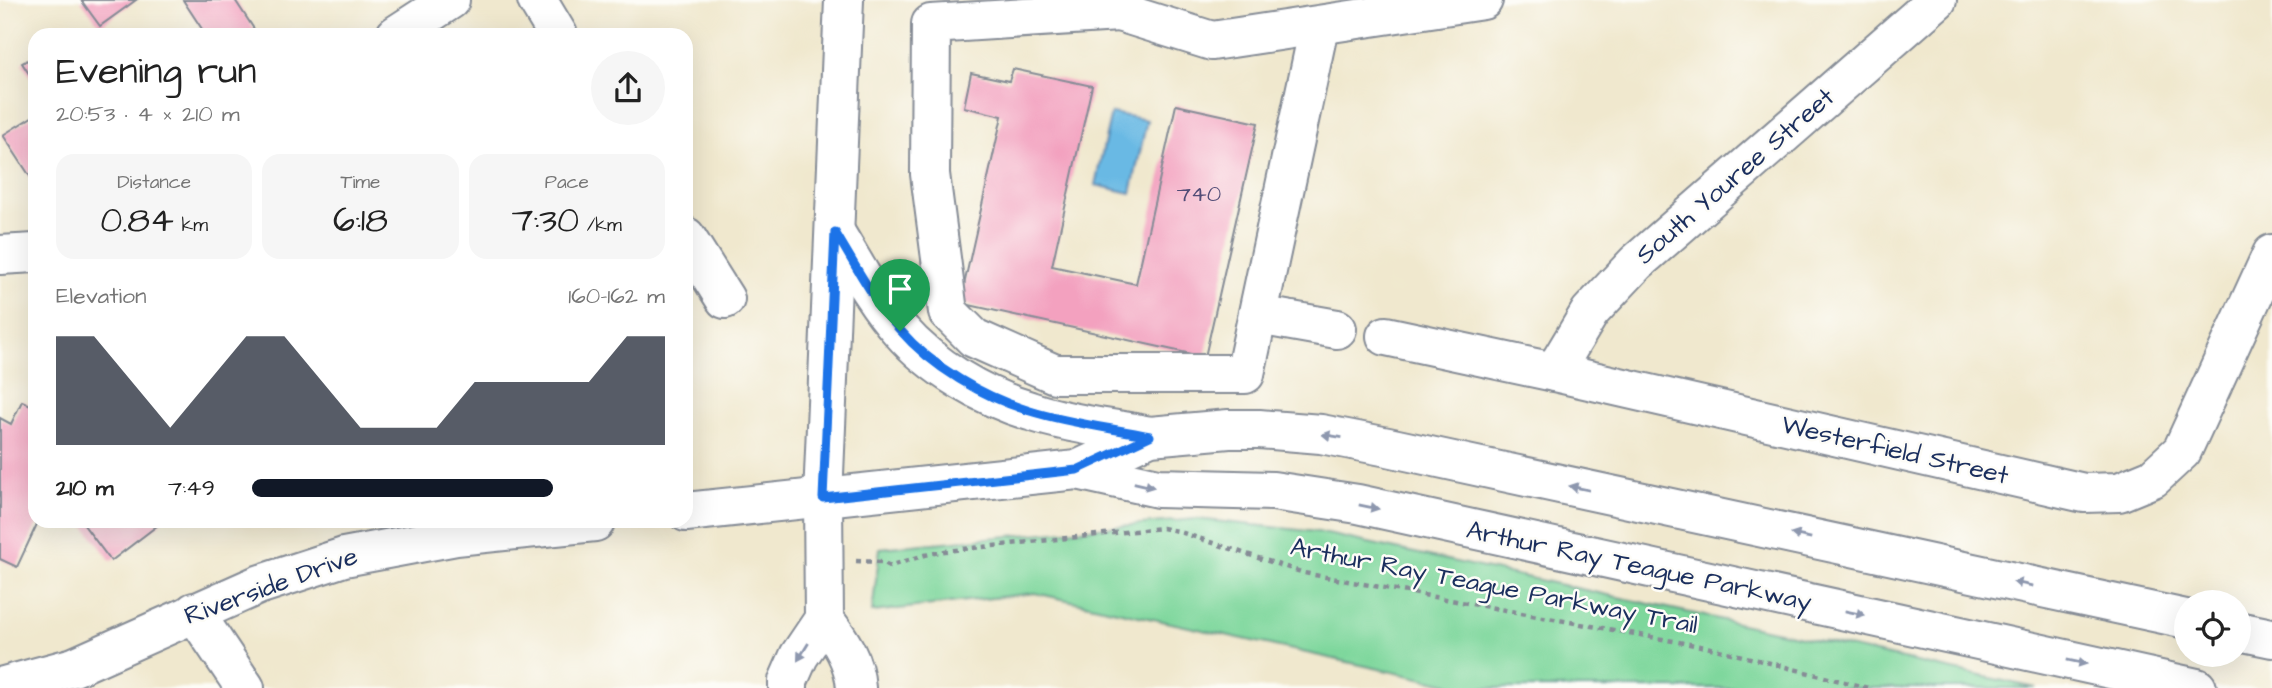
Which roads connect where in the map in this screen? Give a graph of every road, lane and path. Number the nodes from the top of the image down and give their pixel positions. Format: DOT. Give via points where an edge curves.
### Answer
graph roads {
  1 [pos="450,0"];
  2 [pos="537,0"];
  3 [pos="844,0"];
  4 [pos="1483,0"];
  5 [pos="1937,0"];
  6 [pos="1118,6"];
  7 [pos="969,10"];
  8 [pos="1319,27"];
  9 [pos="407,28"];
  10 [pos="554,28"];
  11 [pos="835,232"];
  12 [pos="693,248"];
  13 [pos="2272,254"];
  14 [pos="725,299"];
  15 [pos="1258,315"];
  16 [pos="1338,329"];
  17 [pos="1386,336"];
  18 [pos="1554,372"];
  19 [pos="1150,436"];
  20 [pos="1077,470"];
  21 [pos="823,498"];
  22 [pos="693,511"];
  23 [pos="535,528"];
  24 [pos="824,561"];
  25 [pos="194,612"];
  26 [pos="2174,616"];
  27 [pos="824,619"];
  28 [pos="2251,634"];
  29 [pos="2272,638"];
  30 [pos="0,687"];
  31 [pos="245,688"];
  32 [pos="788,688"];
  33 [pos="856,688"];
  34 [pos="1868,688"];
  35 [pos="2197,688"];
  1 -- 9 [label="street"];
  2 -- 10 [label="street"];
  3 -- 11 [label="street"];
  4 -- 8 [label="street"];
  5 -- 18 [label="street, South Youree Street" via="1636,263 1590,312"];
  6 -- 7 [label="street"];
  6 -- 8 [label="street" via="1212,41"];
  7 -- 15 [label="street" via="931,24 930,174 948,312 974,338 1055,374 1245,374"];
  8 -- 15 [label="street"];
  11 -- 19 [label="street" via="900,331 955,376 1033,412"];
  11 -- 21 [label="street"];
  12 -- 14 [label="street"];
  13 -- 18 [label="street, Westerfield Street" via="2182,450 2152,478 2119,492 2062,488"];
  15 -- 16 [label="street"];
  17 -- 18 [label="street, Westerfield Street"];
  19 -- 20 [label="street, Arthur Ray Teague Parkway"];
  26 -- 19 [label="street, Arthur Ray Teague Parkway, one-way" via="1353,439 1249,429"];
  20 -- 21 [label="street, Arthur Ray Teague Parkway"];
  20 -- 35 [label="street, Arthur Ray Teague Parkway, one-way" via="1158,488 1273,491 1358,504"];
  21 -- 22 [label="street"];
  21 -- 24 [label="street"];
  23 -- 25 [label="street, Riverside Drive" via="369,551 289,574"];
  24 -- 27 [label="street"];
  24 -- 34 [label="path, Arthur Ray Teague Parkway Trail" via="890,566 945,551 1162,528 1304,573 1711,648"];
  25 -- 30 [label="street, Riverside Drive" via="74,667"];
  25 -- 31 [label="street"];
  27 -- 32 [label="street, one-way" via="799,656"];
  27 -- 33 [label="street" via="852,661"];
  28 -- 29 [label="street"];
}
